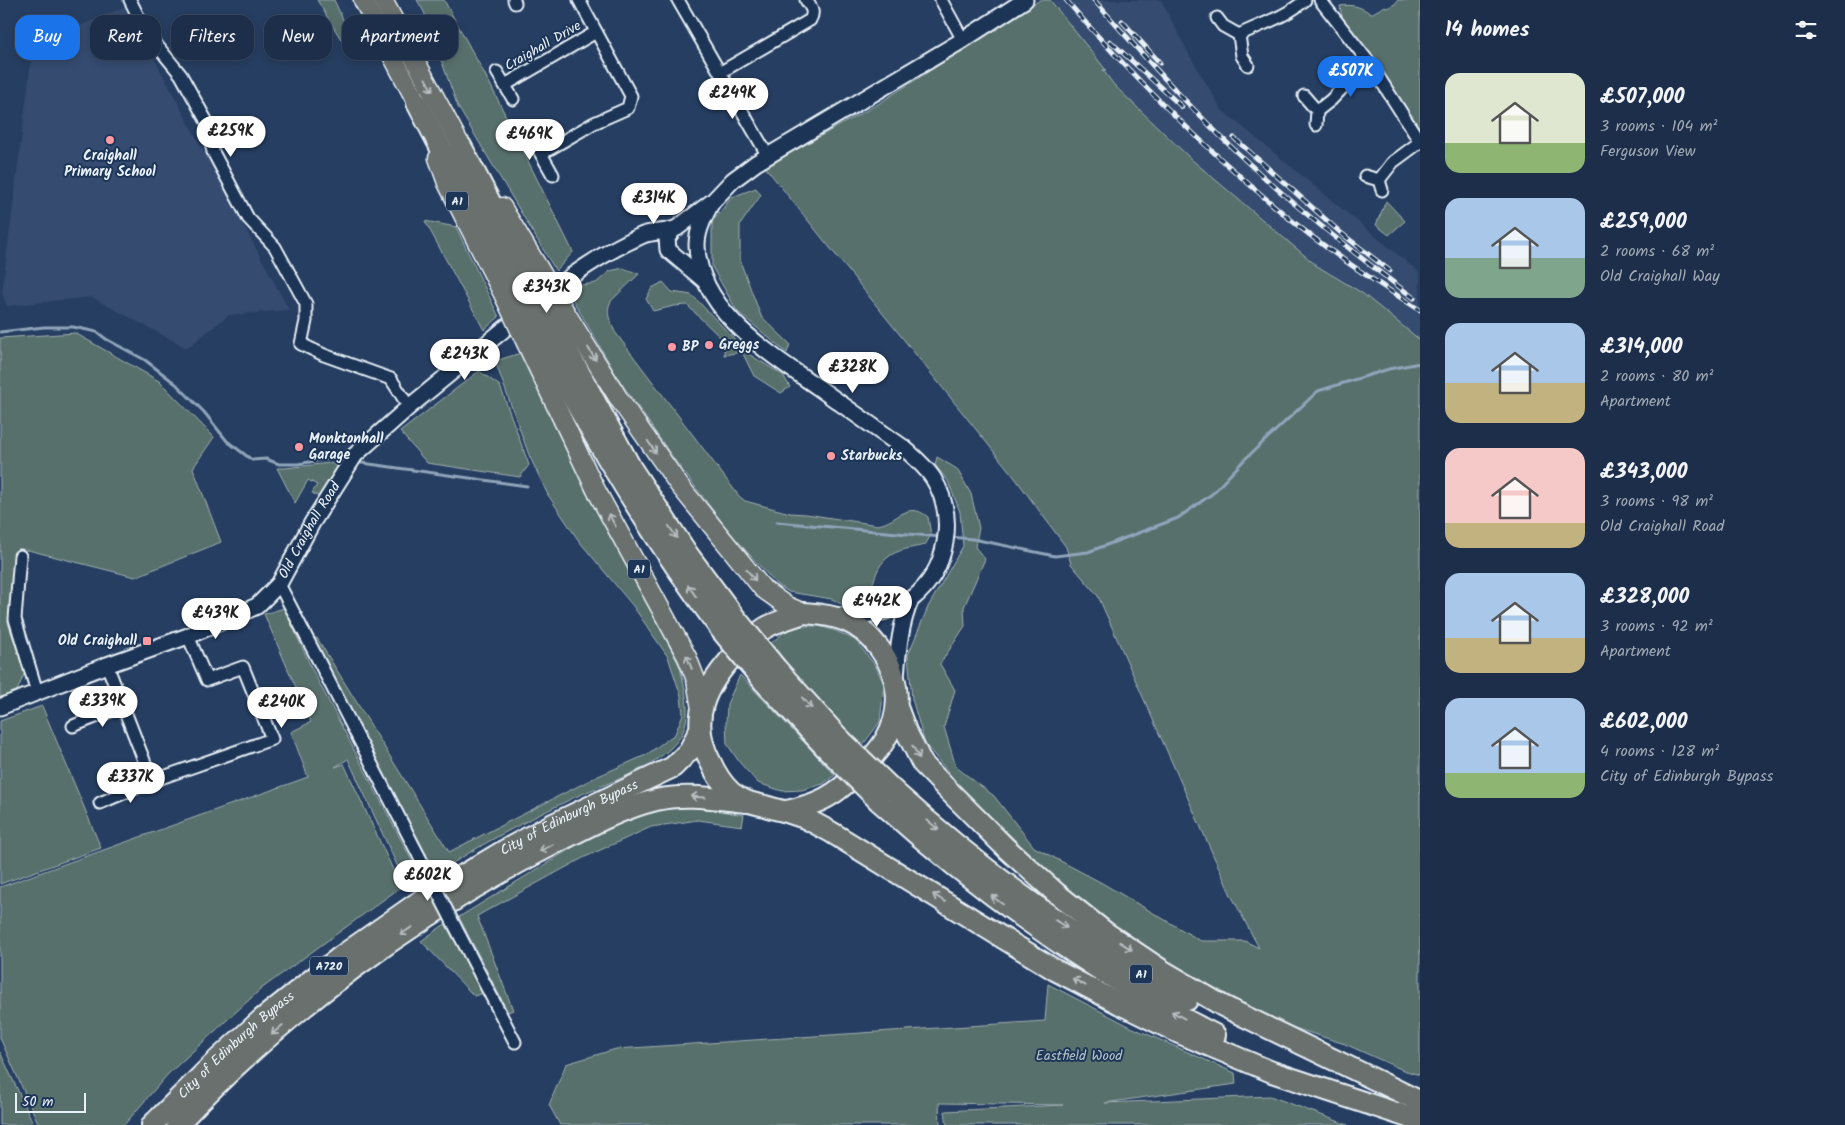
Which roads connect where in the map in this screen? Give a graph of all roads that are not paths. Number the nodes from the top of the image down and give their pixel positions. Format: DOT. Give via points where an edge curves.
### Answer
graph roads {
  1 [pos="130,0"];
  2 [pos="363,0"];
  3 [pos="383,0"];
  4 [pos="578,0"];
  5 [pos="678,0"];
  6 [pos="806,0"];
  7 [pos="940,0"];
  8 [pos="1025,0"];
  9 [pos="1305,0"];
  10 [pos="1320,0"];
  11 [pos="1217,18"];
  12 [pos="596,32"];
  13 [pos="1239,35"];
  14 [pos="963,40"];
  15 [pos="1248,65"];
  16 [pos="1370,65"];
  17 [pos="497,72"];
  18 [pos="721,72"];
  19 [pos="505,85"];
  20 [pos="1304,96"];
  21 [pos="513,99"];
  22 [pos="417,103"];
  23 [pos="1317,111"];
  24 [pos="1316,125"];
  25 [pos="530,134"];
  26 [pos="1420,142"];
  27 [pos="461,146"];
  28 [pos="541,154"];
  29 [pos="768,156"];
  30 [pos="553,175"];
  31 [pos="1365,176"];
  32 [pos="713,201"];
  33 [pos="675,229"];
  34 [pos="633,239"];
  35 [pos="697,242"];
  36 [pos="667,245"];
  37 [pos="677,257"];
  38 [pos="521,281"];
  39 [pos="705,281"];
  40 [pos="546,329"];
  41 [pos="409,407"];
  42 [pos="20,556"];
  43 [pos="279,584"];
  44 [pos="911,599"];
  45 [pos="804,614"];
  46 [pos="834,616"];
  47 [pos="188,636"];
  48 [pos="107,665"];
  49 [pos="896,680"];
  50 [pos="37,692"];
  51 [pos="123,706"];
  52 [pos="897,707"];
  53 [pos="0,708"];
  54 [pos="701,710"];
  55 [pos="73,726"];
  56 [pos="700,731"];
  57 [pos="152,781"];
  58 [pos="887,797"];
  59 [pos="100,802"];
  60 [pos="746,802"];
  61 [pos="784,810"];
  62 [pos="515,1042"];
  63 [pos="1365,1102"];
  64 [pos="1420,1108"];
  65 [pos="152,1125"];
  66 [pos="177,1125"];
  1 -- 41 [label="street" via="146,32 181,75 207,122 213,152 248,218 275,247 306,304 301,344 391,379"];
  2 -- 22 [label="main road, A1"];
  3 -- 27 [label="main road, A1, one-way"];
  4 -- 12 [label="street, Craighall Drive"];
  5 -- 18 [label="street"];
  6 -- 18 [label="street" via="812,10 810,20"];
  7 -- 14 [label="street"];
  8 -- 14 [label="main road"];
  9 -- 13 [label="street" via="1278,18"];
  10 -- 16 [label="street"];
  11 -- 13 [label="street"];
  12 -- 19 [label="street, Craighall Drive"];
  12 -- 28 [label="street, Craighall Drive" via="631,96 628,108 594,123"];
  13 -- 15 [label="street" via="1242,56"];
  14 -- 29 [label="main road"];
  16 -- 23 [label="street"];
  16 -- 26 [label="street"];
  17 -- 19 [label="street, Craighall Drive"];
  18 -- 29 [label="street"];
  19 -- 21 [label="street, Craighall Drive"];
  20 -- 23 [label="street"];
  22 -- 38 [label="highway, A1"];
  23 -- 24 [label="street"];
  25 -- 28 [label="street"];
  26 -- 31 [label="street" via="1393,162 1380,185"];
  27 -- 38 [label="highway, A1"];
  28 -- 30 [label="street"];
  29 -- 32 [label="main road" via="733,180"];
  32 -- 33 [label="main road"];
  32 -- 35 [label="main road"];
  33 -- 34 [label="main road, Old Craighall Road"];
  33 -- 35 [label="main road" via="687,228 693,232"];
  33 -- 36 [label="main road" via="667,238"];
  34 -- 36 [label="main road" via="655,240"];
  34 -- 41 [label="main road, Old Craighall Road" via="573,274"];
  35 -- 37 [label="main road" via="691,255"];
  35 -- 39 [label="main road"];
  36 -- 37 [label="main road"];
  37 -- 39 [label="main road"];
  38 -- 40 [label="highway, A1, bridge"];
  38 -- 40 [label="main road, A1, bridge"];
  39 -- 44 [label="main road" via="727,314 761,348 904,448 933,478 943,501 946,538 932,576"];
  40 -- 45 [label="main road, A1, one-way" via="619,399 679,485 763,589"];
  54 -- 40 [label="main road, A1, one-way" via="696,680 687,657 596,490"];
  40 -- 58 [label="highway, A1, bridge" via="727,622 770,675"];
  41 -- 43 [label="main road, Old Craighall Road" via="350,462"];
  42 -- 50 [label="street" via="15,619"];
  43 -- 47 [label="main road, Old Craighall Road" via="257,606"];
  43 -- 62 [label="street, bridge"];
  44 -- 46 [label="main road" via="870,615"];
  44 -- 49 [label="main road" via="903,617"];
  45 -- 46 [label="highway"];
  45 -- 54 [label="highway" via="765,628 749,640 712,682"];
  46 -- 49 [label="highway" via="860,629 874,642 885,655"];
  47 -- 48 [label="main road, Old Craighall Road"];
  47 -- 57 [label="street" via="206,680 243,667 272,739"];
  48 -- 50 [label="main road, Old Craighall Road"];
  48 -- 51 [label="street"];
  49 -- 52 [label="highway"];
  50 -- 53 [label="main road, Old Craighall Road"];
  51 -- 55 [label="street"];
  51 -- 57 [label="street"];
  52 -- 61 [label="highway" via="886,740 840,790 812,805"];
  52 -- 64 [label="highway, A1, one-way" via="922,763 946,790 1042,880 1105,932 1223,1006"];
  54 -- 56 [label="highway"];
  56 -- 60 [label="highway" via="704,750 716,773 728,789"];
  56 -- 65 [label="highway, City of Edinburgh Bypass / A720" via="689,751 673,767 504,850 428,896 340,957 262,1019"];
  57 -- 59 [label="street"];
  63 -- 58 [label="highway, A1, one-way" via="1258,1057 1141,995 1076,955 971,880"];
  58 -- 64 [label="highway, A1, one-way" via="1021,895 1161,986 1236,1026"];
  60 -- 61 [label="highway, City of Edinburgh Bypass"];
  60 -- 66 [label="highway, City of Edinburgh Bypass / A720, one-way" via="697,796 636,805 600,820 501,872 391,942 316,998 252,1052"];
  63 -- 61 [label="highway, A1, one-way" via="1272,1072 1120,1004 1056,970 831,832"];
  63 -- 64 [label="highway, A1"];
}
